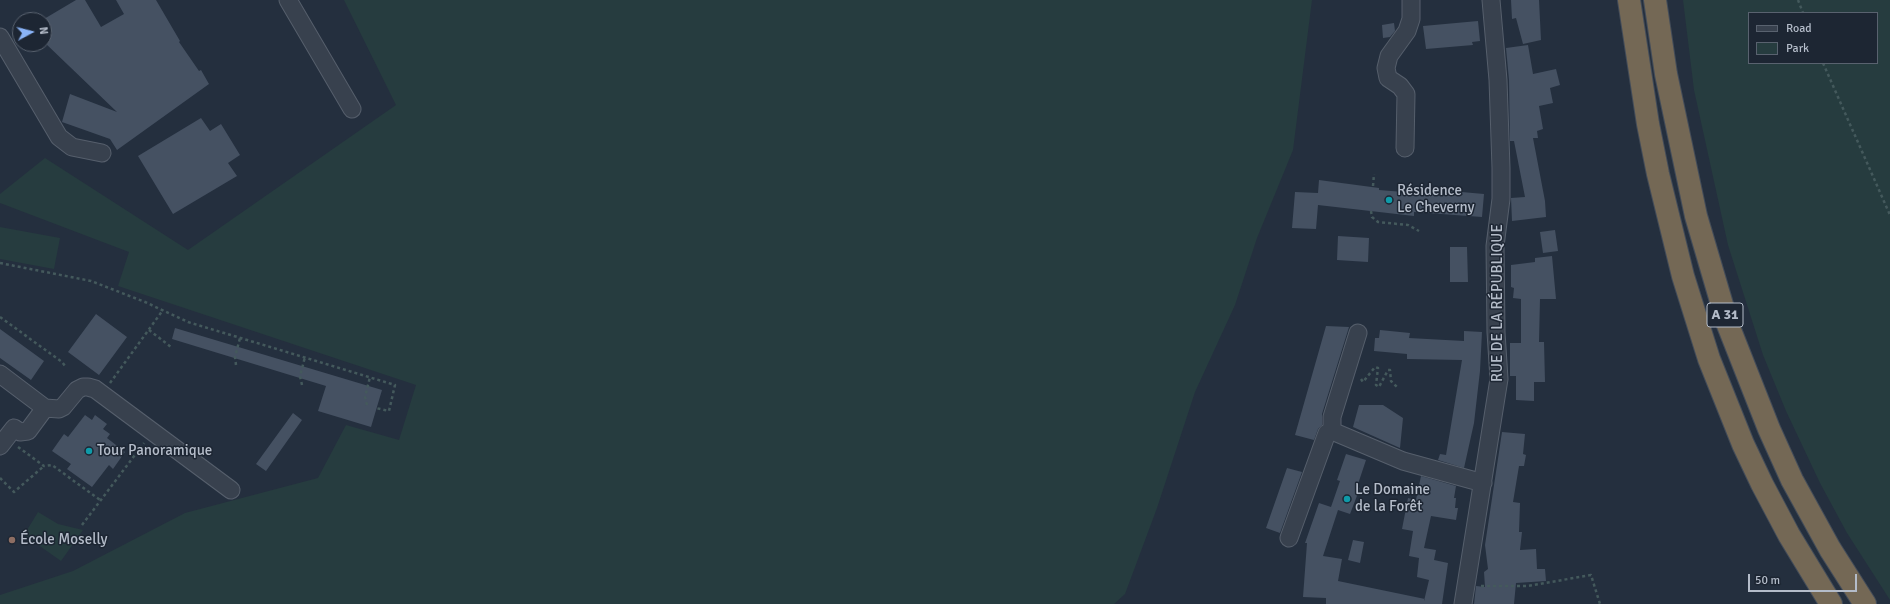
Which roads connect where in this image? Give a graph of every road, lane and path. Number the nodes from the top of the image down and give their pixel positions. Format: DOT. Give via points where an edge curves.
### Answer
graph roads {
  1 [pos="288,0"];
  2 [pos="1411,0"];
  3 [pos="1491,0"];
  4 [pos="1629,0"];
  5 [pos="1655,0"];
  6 [pos="1798,0"];
  7 [pos="1803,12"];
  8 [pos="0,37"];
  9 [pos="1823,64"];
  10 [pos="352,109"];
  11 [pos="1405,148"];
  12 [pos="102,153"];
  13 [pos="1374,174"];
  14 [pos="1373,186"];
  15 [pos="1371,211"];
  16 [pos="1890,215"];
  17 [pos="1419,231"];
  18 [pos="0,263"];
  19 [pos="163,310"];
  20 [pos="0,317"];
  21 [pos="149,330"];
  22 [pos="1358,333"];
  23 [pos="240,338"];
  24 [pos="171,347"];
  25 [pos="305,357"];
  26 [pos="236,365"];
  27 [pos="65,366"];
  28 [pos="0,374"];
  29 [pos="1361,374"];
  30 [pos="370,377"];
  31 [pos="302,385"];
  32 [pos="1397,387"];
  33 [pos="101,394"];
  34 [pos="367,405"];
  35 [pos="45,408"];
  36 [pos="376,408"];
  37 [pos="1332,431"];
  38 [pos="8,446"];
  39 [pos="139,450"];
  40 [pos="44,466"];
  41 [pos="0,478"];
  42 [pos="1483,483"];
  43 [pos="231,490"];
  44 [pos="100,500"];
  45 [pos="82,526"];
  46 [pos="1289,538"];
  47 [pos="1473,585"];
  48 [pos="1463,604"];
  49 [pos="1600,604"];
  50 [pos="1831,604"];
  51 [pos="1865,604"];
  1 -- 10 [label="street"];
  2 -- 11 [label="street" via="1411,19 1407,31 1389,56 1386,68 1388,78 1406,94"];
  3 -- 42 [label="street, RUE DE LA RÉPUBLIQUE" via="1498,80 1501,187 1495,246 1499,379"];
  4 -- 50 [label="highway, A 31" via="1658,174 1683,276 1709,359 1762,484 1789,536"];
  5 -- 51 [label="highway, A 31" via="1666,74 1696,216 1728,325 1792,480 1830,549"];
  6 -- 7 [label="path"];
  8 -- 12 [label="street" via="59,137 72,147"];
  9 -- 16 [label="path"];
  13 -- 14 [label="path"];
  15 -- 17 [label="path" via="1372,217 1378,222 1408,225"];
  18 -- 19 [label="path" via="91,281"];
  19 -- 21 [label="path"];
  19 -- 23 [label="path" via="184,320"];
  20 -- 27 [label="path"];
  21 -- 24 [label="path"];
  21 -- 33 [label="path"];
  22 -- 37 [label="street" via="1332,417"];
  23 -- 25 [label="path"];
  23 -- 26 [label="path" via="235,357"];
  25 -- 30 [label="path"];
  25 -- 31 [label="path" via="300,376"];
  28 -- 35 [label="street"];
  29 -- 32 [label="path" via="1363,382 1375,367 1378,368 1376,385 1379,386 1390,370 1391,381"];
  30 -- 34 [label="path" via="365,397"];
  30 -- 36 [label="path" via="395,385 389,411"];
  33 -- 35 [label="street" via="95,389 83,387 77,390 63,407 55,410"];
  33 -- 43 [label="street"];
  35 -- 38 [label="street" via="28,431 20,432 14,428"];
  37 -- 42 [label="street" via="1403,461"];
  37 -- 46 [label="street" via="1327,433"];
  38 -- 40 [label="path"];
  39 -- 44 [label="path"];
  40 -- 41 [label="path" via="14,492"];
  40 -- 44 [label="path" via="52,465"];
  42 -- 48 [label="street, RUE DE LA RÉPUBLIQUE"];
  44 -- 45 [label="path"];
  47 -- 49 [label="path" via="1528,586 1591,575"];
}
